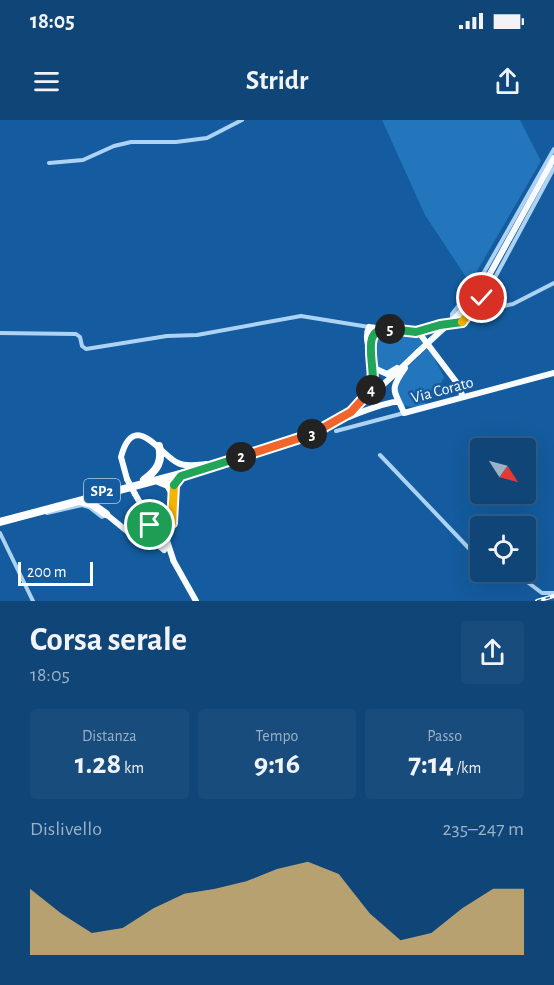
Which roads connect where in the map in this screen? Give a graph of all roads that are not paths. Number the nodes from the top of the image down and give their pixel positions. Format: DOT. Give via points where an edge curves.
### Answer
graph roads {
  1 [pos="242,120"];
  2 [pos="554,149"];
  3 [pos="554,158"];
  4 [pos="49,163"];
  5 [pos="554,168"];
  6 [pos="554,283"];
  7 [pos="471,313"];
  8 [pos="454,318"];
  9 [pos="353,325"];
  10 [pos="440,325"];
  11 [pos="369,327"];
  12 [pos="429,328"];
  13 [pos="386,329"];
  14 [pos="0,333"];
  15 [pos="418,333"];
  16 [pos="426,340"];
  17 [pos="369,341"];
  18 [pos="416,354"];
  19 [pos="408,361"];
  20 [pos="374,368"];
  21 [pos="554,373"];
  22 [pos="464,393"];
  23 [pos="397,402"];
  24 [pos="358,407"];
  25 [pos="404,413"];
  26 [pos="332,424"];
  27 [pos="336,431"];
  28 [pos="159,446"];
  29 [pos="380,455"];
  30 [pos="206,466"];
  31 [pos="144,480"];
  32 [pos="156,480"];
  33 [pos="172,492"];
  34 [pos="109,493"];
  35 [pos="78,501"];
  36 [pos="106,514"];
  37 [pos="149,518"];
  38 [pos="0,522"];
  39 [pos="172,523"];
  40 [pos="0,533"];
  41 [pos="138,537"];
  42 [pos="470,550"];
  43 [pos="174,562"];
  44 [pos="527,582"];
  45 [pos="554,593"];
  46 [pos="33,601"];
  47 [pos="196,601"];
  1 -- 4 [label="street" via="207,138 131,142 83,160"];
  2 -- 8 [label="street"];
  3 -- 8 [label="main road, SP2" via="487,279"];
  5 -- 7 [label="street" via="508,255"];
  6 -- 7 [label="street" via="513,304"];
  7 -- 8 [label="street" via="465,320"];
  8 -- 10 [label="street"];
  8 -- 10 [label="street"];
  8 -- 18 [label="main road, SP2, bridge"];
  9 -- 11 [label="street"];
  9 -- 14 [label="street" via="301,316 197,335 86,349 76,334"];
  9 -- 17 [label="street"];
  10 -- 12 [label="street"];
  11 -- 13 [label="main road"];
  11 -- 17 [label="main road"];
  12 -- 15 [label="street"];
  12 -- 16 [label="street"];
  13 -- 15 [label="main road"];
  13 -- 17 [label="main road"];
  15 -- 16 [label="main road"];
  16 -- 22 [label="main road"];
  17 -- 20 [label="main road"];
  18 -- 19 [label="main road, SP2"];
  18 -- 23 [label="main road" via="396,381"];
  19 -- 20 [label="main road" via="387,374"];
  19 -- 24 [label="main road, SP2"];
  20 -- 24 [label="main road" via="372,387"];
  21 -- 22 [label="main road, Via Corato" via="478,393"];
  22 -- 25 [label="main road, Via Corato"];
  23 -- 25 [label="main road"];
  23 -- 26 [label="main road"];
  24 -- 26 [label="main road, SP2"];
  25 -- 27 [label="street, Via Corato"];
  26 -- 30 [label="main road, SP2" via="295,441"];
  28 -- 30 [label="main road" via="178,463"];
  28 -- 31 [label="highway" via="161,462"];
  28 -- 37 [label="main road, bridge" via="141,436 128,441 121,457 127,479"];
  29 -- 42 [label="street"];
  30 -- 31 [label="highway, SP2"];
  30 -- 32 [label="highway, SP2"];
  30 -- 33 [label="main road" via="181,476"];
  31 -- 38 [label="highway, SP2"];
  32 -- 33 [label="highway" via="168,485"];
  32 -- 34 [label="highway, SP2"];
  33 -- 39 [label="main road"];
  34 -- 35 [label="highway, SP2"];
  34 -- 36 [label="highway" via="101,501"];
  35 -- 36 [label="highway" via="92,504"];
  35 -- 38 [label="highway, SP2"];
  36 -- 38 [label="street" via="102,517 82,505"];
  36 -- 41 [label="main road"];
  37 -- 39 [label="main road" via="160,528"];
  37 -- 41 [label="main road" via="149,530"];
  37 -- 43 [label="main road"];
  39 -- 43 [label="main road" via="167,541"];
  40 -- 46 [label="street"];
  41 -- 43 [label="main road" via="158,543"];
  43 -- 47 [label="main road"];
  44 -- 45 [label="street" via="545,595"];
}
